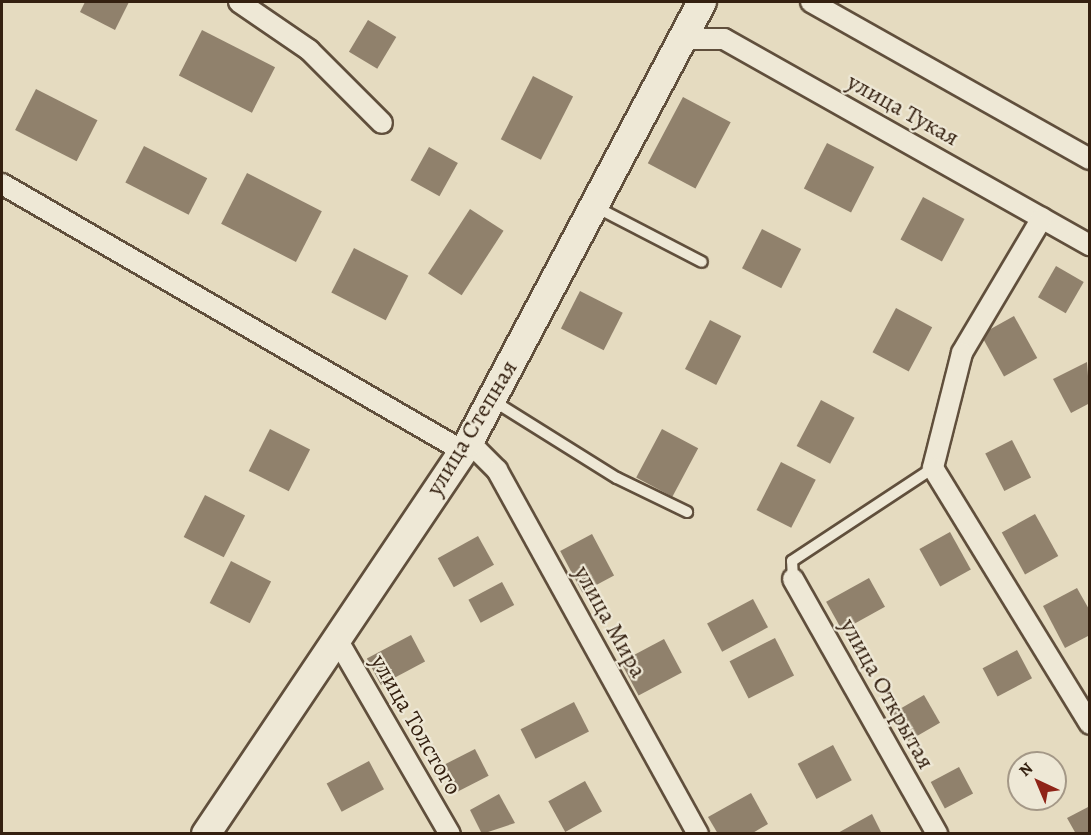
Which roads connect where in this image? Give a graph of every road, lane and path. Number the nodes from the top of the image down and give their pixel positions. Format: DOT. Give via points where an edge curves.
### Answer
graph roads {
  1 [pos="239,2"];
  2 [pos="702,2"];
  3 [pos="812,2"];
  4 [pos="686,39"];
  5 [pos="382,123"];
  6 [pos="1089,159"];
  7 [pos="2,184"];
  8 [pos="596,207"];
  9 [pos="1042,218"];
  10 [pos="1089,245"];
  11 [pos="702,262"];
  12 [pos="492,400"];
  13 [pos="465,446"];
  14 [pos="933,468"];
  15 [pos="687,512"];
  16 [pos="793,579"];
  17 [pos="338,641"];
  18 [pos="1089,724"];
  19 [pos="209,832"];
  20 [pos="450,834"];
  21 [pos="698,834"];
  22 [pos="937,834"];
  1 -- 5 [label="street" via="309,50"];
  2 -- 4 [label="street, улица Степная"];
  3 -- 6 [label="street"];
  4 -- 8 [label="street, улица Степная"];
  4 -- 9 [label="street, улица Тукая" via="723,39"];
  7 -- 13 [label="street, улица Мира"];
  8 -- 11 [label="lane"];
  8 -- 12 [label="street, улица Степная"];
  9 -- 10 [label="street, улица Тукая"];
  9 -- 14 [label="street" via="962,352"];
  12 -- 13 [label="street, улица Степная"];
  12 -- 15 [label="lane" via="617,478"];
  13 -- 17 [label="street, улица Степная"];
  13 -- 21 [label="street, улица Мира" via="497,470"];
  14 -- 16 [label="lane" via="792,561"];
  14 -- 18 [label="street"];
  16 -- 22 [label="street, улица Открытая"];
  17 -- 19 [label="street, улица Степная"];
  17 -- 20 [label="street, улица Толстого"];
}
